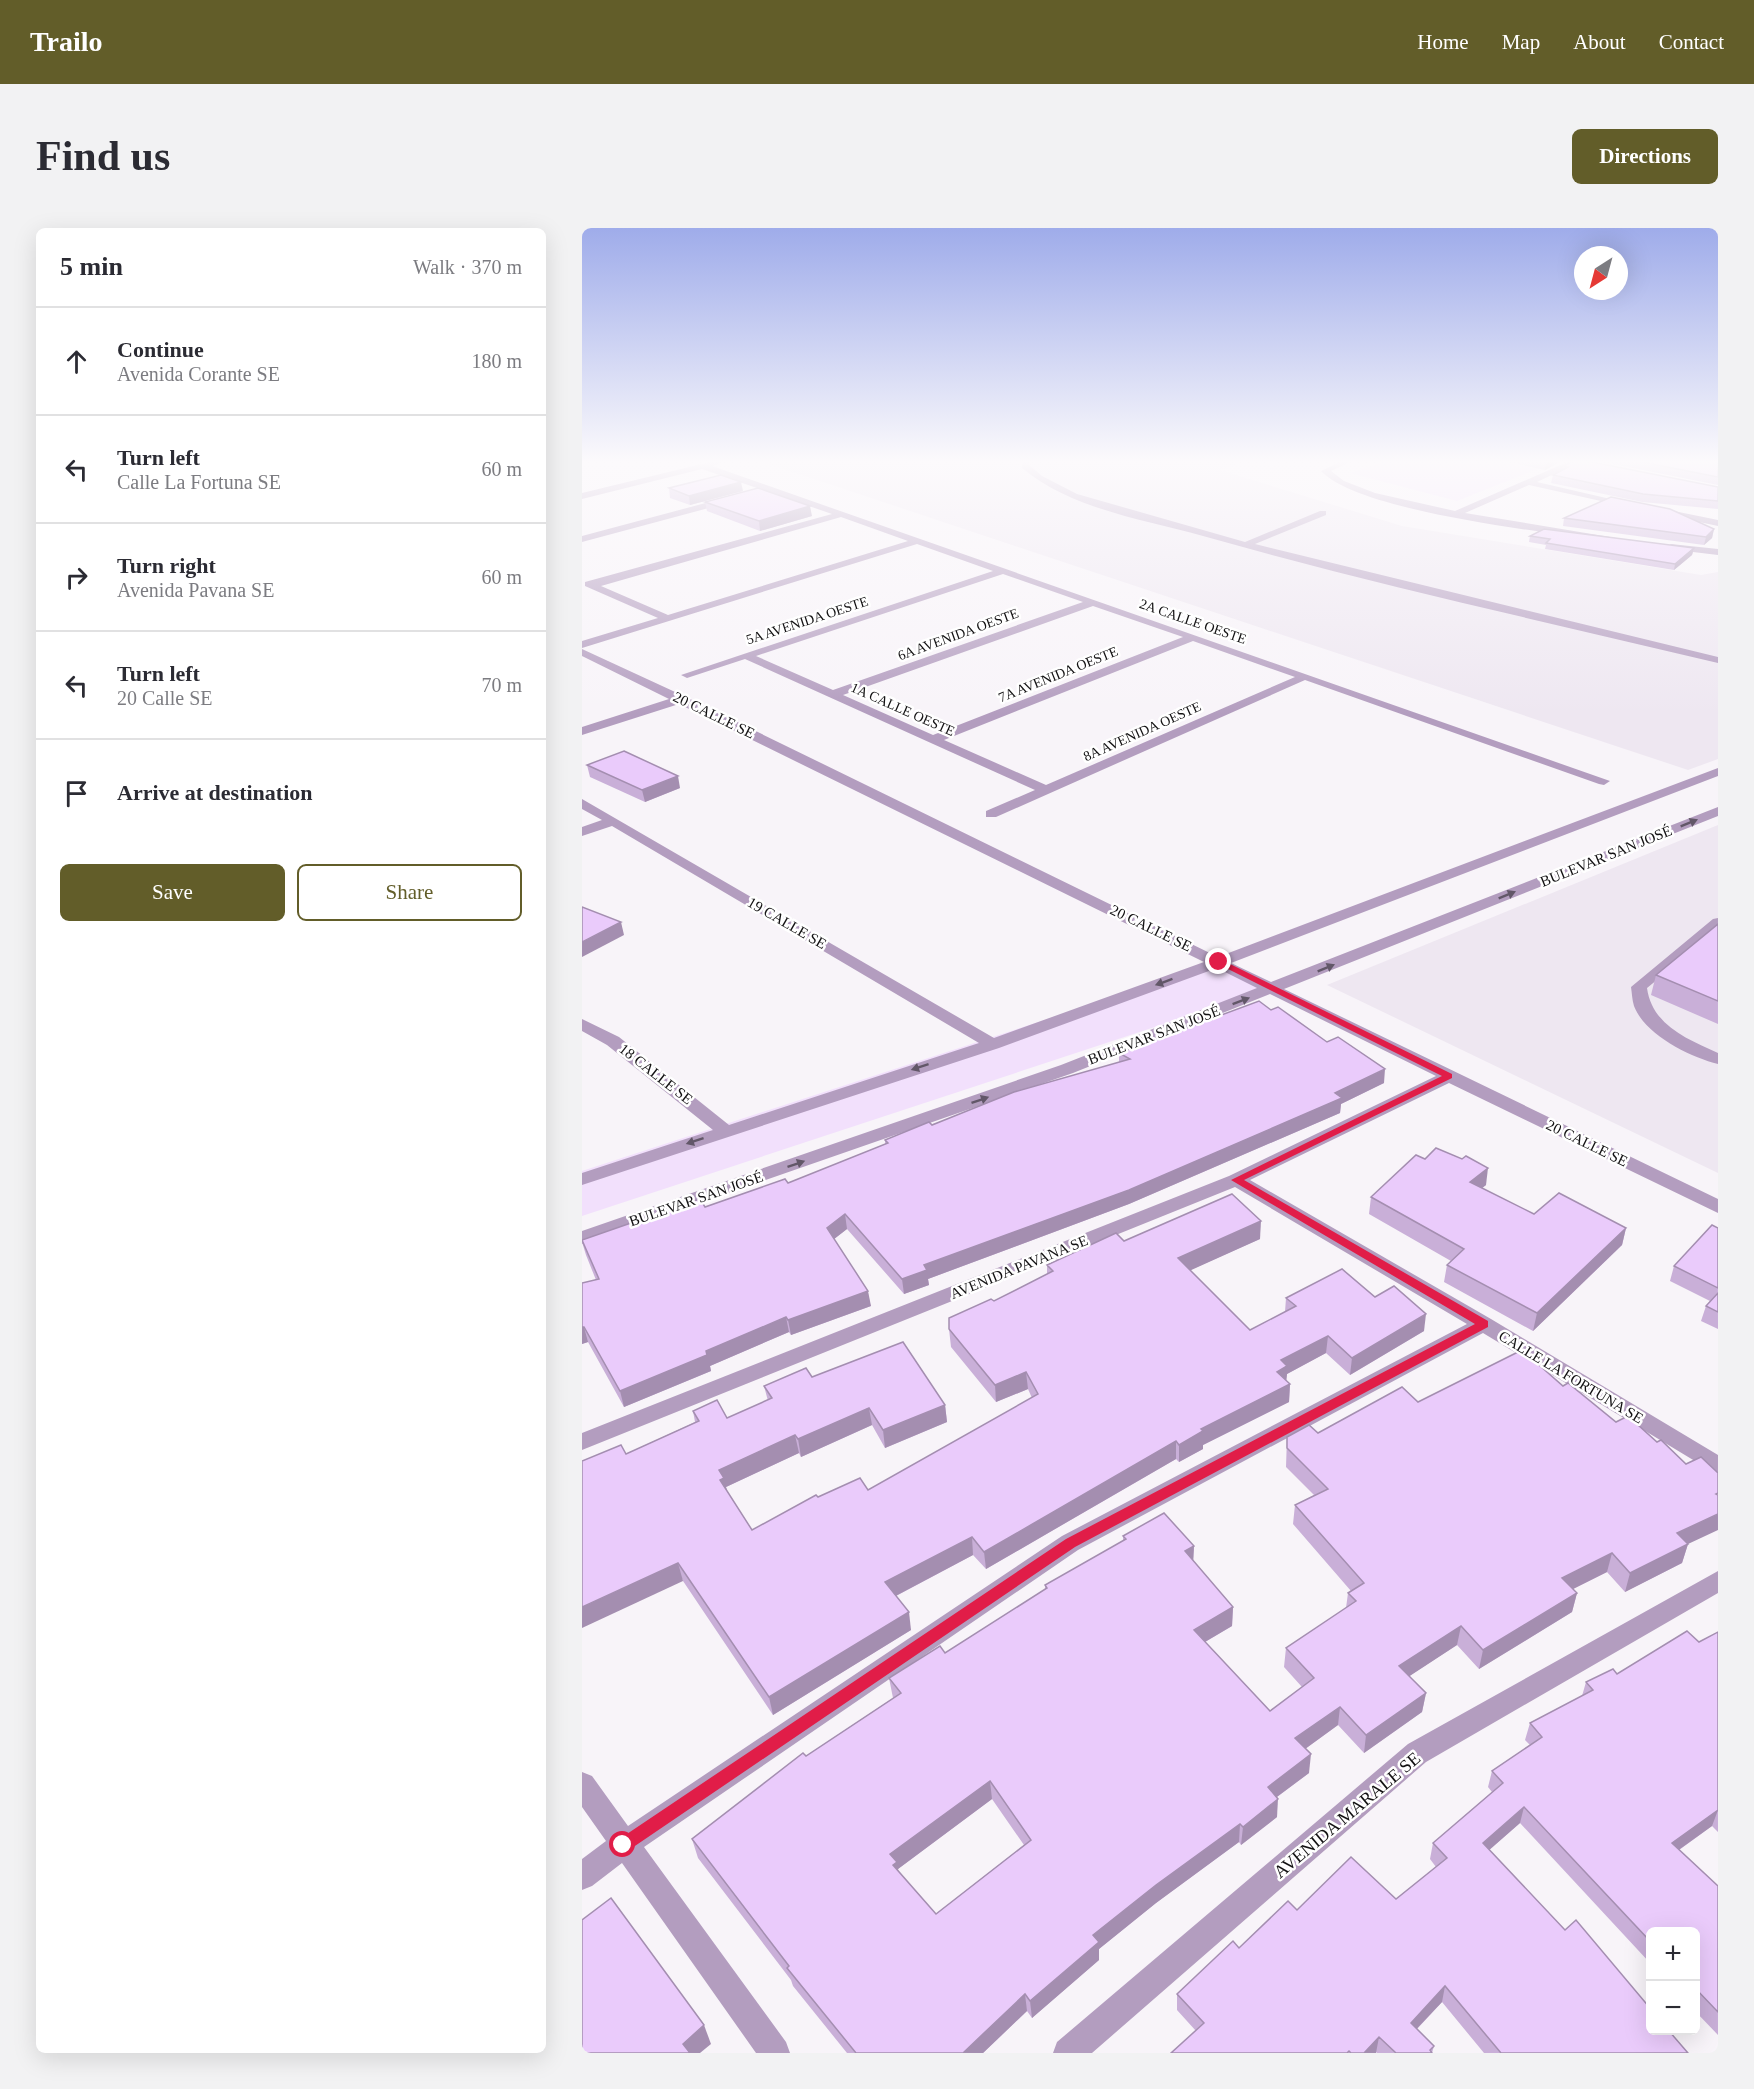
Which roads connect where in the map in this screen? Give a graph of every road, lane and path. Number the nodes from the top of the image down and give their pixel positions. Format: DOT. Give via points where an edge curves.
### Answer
graph roads {
  1 [pos="727,545"];
  2 [pos="901,545"];
  3 [pos="932,545"];
  4 [pos="1250,545"];
  5 [pos="1660,546"];
  6 [pos="1718,552"];
  7 [pos="1004,571"];
  8 [pos="587,583"];
  9 [pos="1093,602"];
  10 [pos="667,618"];
  11 [pos="1193,637"];
  12 [pos="582,645"];
  13 [pos="582,652"];
  14 [pos="747,656"];
  15 [pos="1718,660"];
  16 [pos="687,675"];
  17 [pos="1306,676"];
  18 [pos="834,694"];
  19 [pos="682,699"];
  20 [pos="582,731"];
  21 [pos="934,739"];
  22 [pos="1718,772"];
  23 [pos="1604,782"];
  24 [pos="1046,790"];
  25 [pos="582,803"];
  26 [pos="1718,811"];
  27 [pos="991,814"];
  28 [pos="613,821"];
  29 [pos="582,832"];
  30 [pos="1718,922"];
  31 [pos="1219,962"];
  32 [pos="1272,989"];
  33 [pos="582,1024"];
  34 [pos="993,1044"];
  35 [pos="1718,1059"];
  36 [pos="1449,1076"];
  37 [pos="726,1131"];
  38 [pos="582,1179"];
  39 [pos="1236,1180"];
  40 [pos="1718,1207"];
  41 [pos="582,1238"];
  42 [pos="1484,1324"];
  43 [pos="582,1442"];
  44 [pos="1718,1466"];
  45 [pos="1718,1581"];
  46 [pos="582,1785"];
  47 [pos="623,1845"];
  48 [pos="582,1876"];
  49 [pos="775,2053"];
  50 [pos="1068,2053"];
  1 -- 8 [label="street"];
  2 -- 10 [label="street"];
  3 -- 7 [label="street, 2A CALLE OESTE"];
  4 -- 15 [label="street"];
  5 -- 6 [label="street"];
  7 -- 9 [label="street, 2A CALLE OESTE"];
  7 -- 14 [label="street, 5A AVENIDA OESTE"];
  8 -- 10 [label="street"];
  9 -- 11 [label="street, 2A CALLE OESTE"];
  9 -- 18 [label="street, 6A AVENIDA OESTE"];
  10 -- 12 [label="street"];
  11 -- 17 [label="street, 2A CALLE OESTE"];
  11 -- 21 [label="street, 7A AVENIDA OESTE"];
  13 -- 19 [label="street, 20 CALLE SE"];
  14 -- 16 [label="street, 5A AVENIDA OESTE"];
  14 -- 18 [label="street, 1A CALLE OESTE"];
  17 -- 23 [label="street, 2A CALLE OESTE"];
  17 -- 24 [label="street, 8A AVENIDA OESTE"];
  18 -- 21 [label="street, 1A CALLE OESTE"];
  19 -- 20 [label="street"];
  19 -- 31 [label="street, 20 CALLE SE"];
  21 -- 24 [label="street, 1A CALLE OESTE"];
  22 -- 31 [label="street"];
  24 -- 27 [label="street, 8A AVENIDA OESTE"];
  25 -- 28 [label="street, 19 CALLE SE"];
  32 -- 26 [label="street, BULEVAR SAN JOSÉ, one-way"];
  28 -- 29 [label="street"];
  28 -- 34 [label="street, 19 CALLE SE"];
  30 -- 35 [label="street" via="1639,987 1642,1007 1666,1032"];
  31 -- 32 [label="street, 20 CALLE SE"];
  31 -- 34 [label="street, one-way"];
  32 -- 36 [label="street, 20 CALLE SE"];
  41 -- 32 [label="street, BULEVAR SAN JOSÉ, one-way" via="1068,1069"];
  33 -- 37 [label="street, 18 CALLE SE" via="613,1041"];
  34 -- 37 [label="street, one-way"];
  36 -- 39 [label="street, AVENIDA PAVANA SE"];
  36 -- 40 [label="street, 20 CALLE SE"];
  37 -- 38 [label="street, one-way"];
  39 -- 42 [label="street, CALLE LA FORTUNA SE"];
  39 -- 43 [label="street, AVENIDA PAVANA SE"];
  42 -- 44 [label="street, CALLE LA FORTUNA SE"];
  42 -- 47 [label="street" via="1070,1543"];
  45 -- 50 [label="street, AVENIDA MARALE SE" via="1417,1754"];
  46 -- 47 [label="street"];
  47 -- 48 [label="street"];
  47 -- 49 [label="street"];
}
